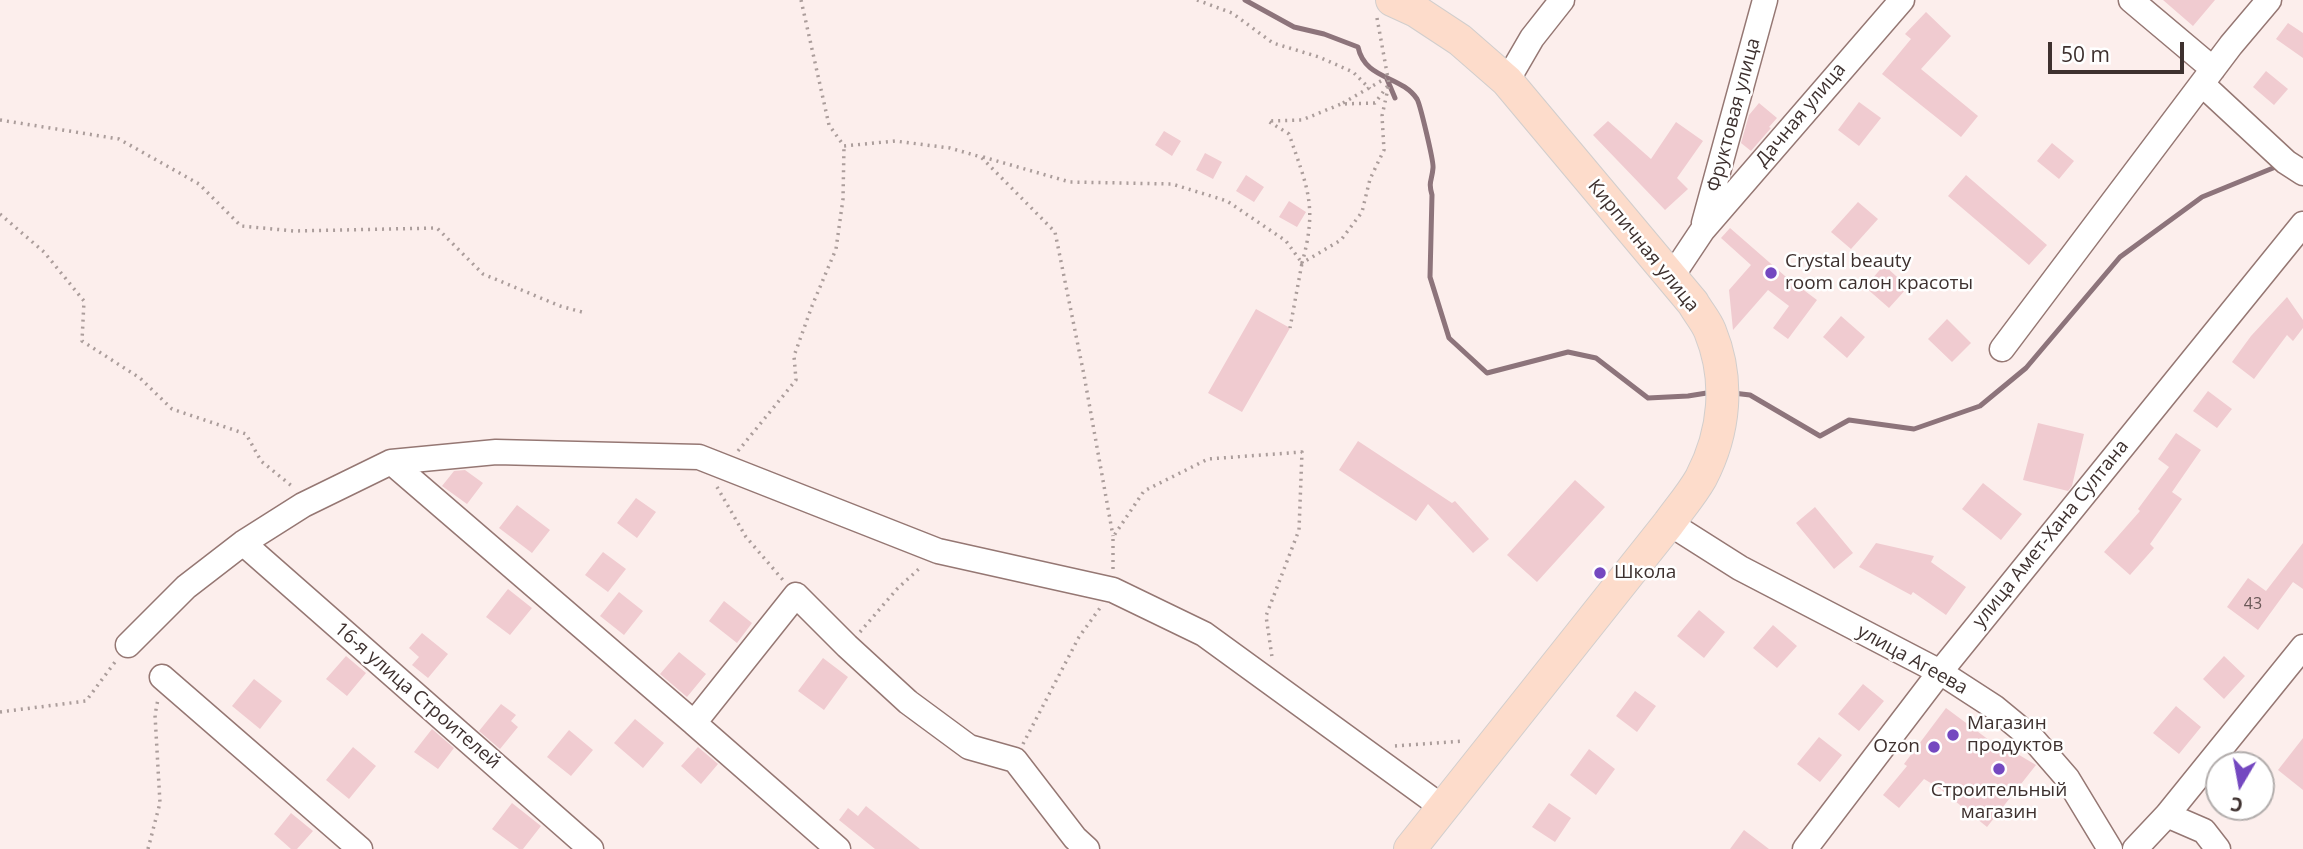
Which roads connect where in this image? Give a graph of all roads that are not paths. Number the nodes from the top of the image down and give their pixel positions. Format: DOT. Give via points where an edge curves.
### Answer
graph roads {
  1 [pos="1562,0"];
  2 [pos="1765,0"];
  3 [pos="1902,0"];
  4 [pos="2131,0"];
  5 [pos="2269,0"];
  6 [pos="1400,6"];
  7 [pos="2208,76"];
  8 [pos="1507,81"];
  9 [pos="2303,173"];
  10 [pos="2303,224"];
  11 [pos="1702,231"];
  12 [pos="1672,276"];
  13 [pos="2003,349"];
  14 [pos="391,461"];
  15 [pos="1669,523"];
  16 [pos="243,543"];
  17 [pos="128,645"];
  18 [pos="2303,647"];
  19 [pos="1940,672"];
  20 [pos="162,677"];
  21 [pos="694,723"];
  22 [pos="1442,807"];
  23 [pos="2166,816"];
  24 [pos="360,849"];
  25 [pos="592,849"];
  26 [pos="838,849"];
  27 [pos="1087,849"];
  28 [pos="1410,849"];
  29 [pos="1805,849"];
  30 [pos="2110,849"];
  31 [pos="2135,849"];
  32 [pos="2218,849"];
  1 -- 8 [label="street"];
  2 -- 11 [label="street, Фруктовая улица"];
  3 -- 11 [label="street, Дачная улица"];
  4 -- 7 [label="street"];
  5 -- 7 [label="street"];
  6 -- 8 [label="main road, Кирпичная улица" via="1460,40"];
  7 -- 9 [label="street" via="2286,162"];
  7 -- 13 [label="street"];
  8 -- 12 [label="main road, Кирпичная улица"];
  10 -- 19 [label="street, улица Амет-Хана Султана"];
  11 -- 12 [label="street"];
  12 -- 15 [label="main road, Кирпичная улица" via="1710,330 1723,392 1715,446 1700,480"];
  14 -- 16 [label="street" via="303,505"];
  14 -- 21 [label="street"];
  14 -- 22 [label="street" via="496,452 699,457 938,551 1113,590 1203,634"];
  15 -- 19 [label="street, улица Агеева" via="1740,568"];
  15 -- 22 [label="main road, Кирпичная улица"];
  16 -- 17 [label="street" via="186,587"];
  16 -- 25 [label="street, 16-я улица Строителей"];
  18 -- 23 [label="street"];
  19 -- 29 [label="street, улица Амет-Хана Султана"];
  19 -- 30 [label="street, улица Агеева" via="2034,740 2067,778"];
  20 -- 24 [label="street"];
  21 -- 26 [label="street"];
  21 -- 27 [label="street" via="796,595 908,702 969,747 1015,761"];
  22 -- 28 [label="main road, Кирпичная улица"];
  23 -- 31 [label="street"];
  23 -- 32 [label="street" via="2204,831"];
}
